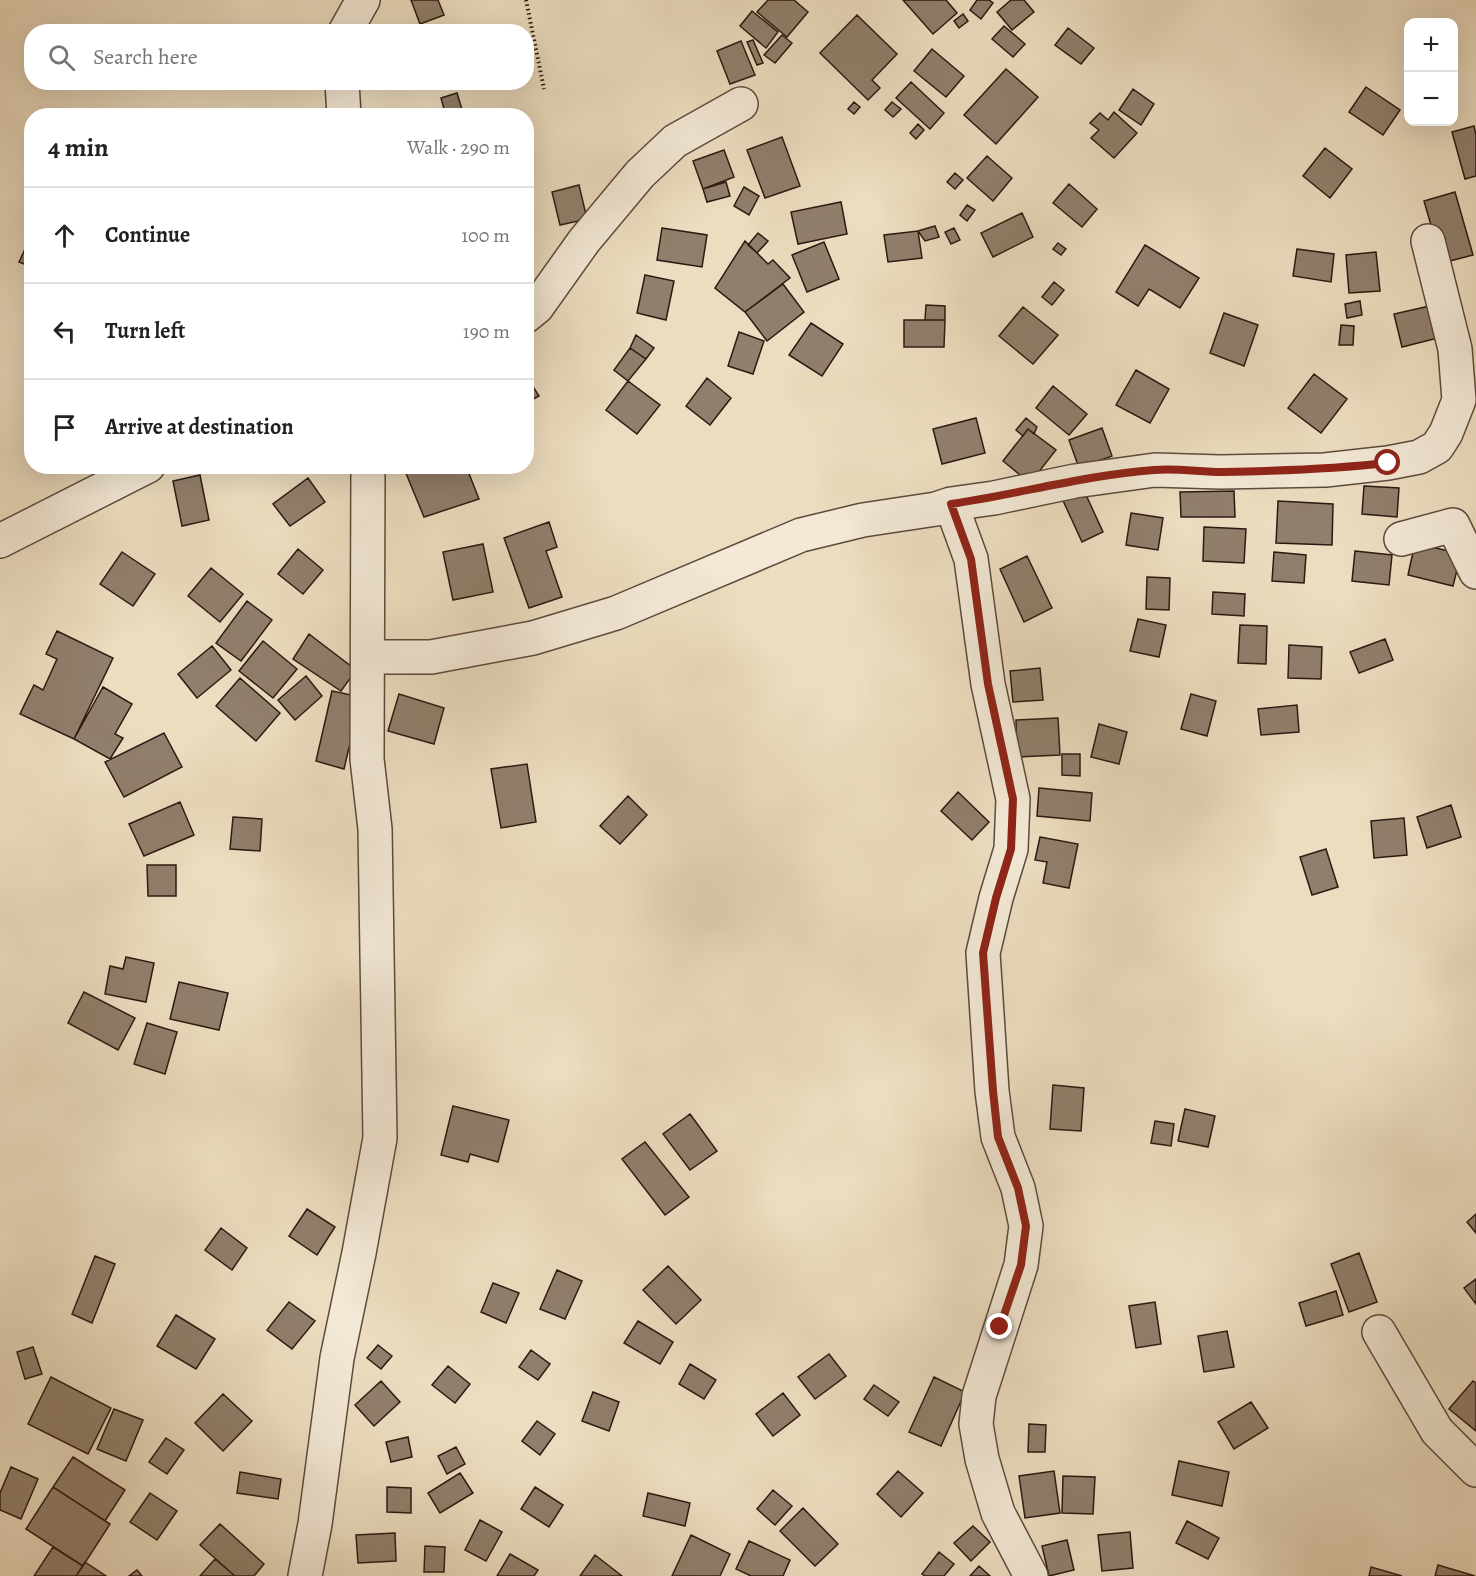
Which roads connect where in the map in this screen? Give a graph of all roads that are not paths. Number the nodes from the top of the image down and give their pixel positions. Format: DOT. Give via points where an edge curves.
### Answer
graph roads {
  1 [pos="363,0"];
  2 [pos="350,24"];
  3 [pos="342,90"];
  4 [pos="741,104"];
  5 [pos="344,108"];
  6 [pos="1428,241"];
  7 [pos="534,309"];
  8 [pos="132,474"];
  9 [pos="368,474"];
  10 [pos="951,504"];
  11 [pos="1401,539"];
  12 [pos="0,541"];
  13 [pos="1476,572"];
  14 [pos="369,657"];
  15 [pos="1379,1332"];
  16 [pos="1476,1470"];
  17 [pos="305,1576"];
  18 [pos="1031,1576"];
  1 -- 2 [label="street"];
  3 -- 5 [label="street"];
  4 -- 7 [label="street" via="675,141 640,174"];
  6 -- 10 [label="street" via="1455,349 1458,400 1437,447 1419,458 1325,470 1155,470"];
  8 -- 12 [label="street"];
  9 -- 14 [label="street"];
  10 -- 14 [label="street" via="801,535 616,613 533,638 431,657"];
  10 -- 18 [label="street" via="971,559 988,684 1013,799 1011,849 983,953 998,1137 1018,1188 1026,1226 1021,1265 979,1396 976,1425 998,1512"];
  11 -- 13 [label="street" via="1453,525"];
  14 -- 17 [label="street" via="367,759 375,829 380,1138 337,1358"];
  15 -- 16 [label="street" via="1437,1431"];
}
